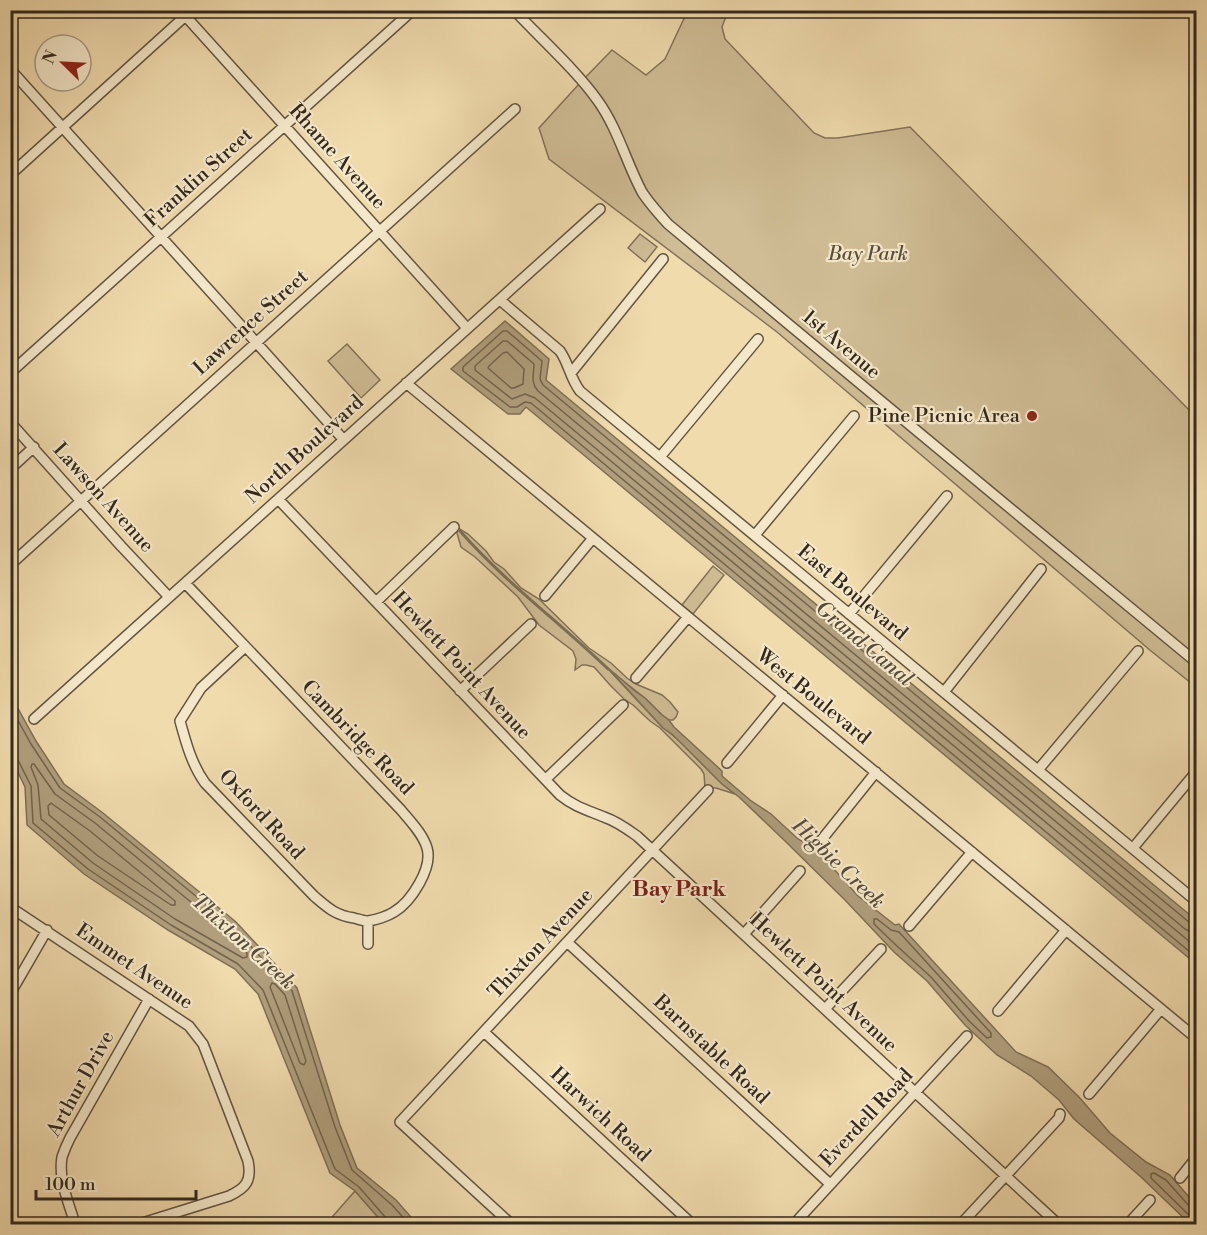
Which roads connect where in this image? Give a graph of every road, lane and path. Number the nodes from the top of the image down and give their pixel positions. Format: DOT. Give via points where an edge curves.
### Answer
graph roads {
  1 [pos="413,10"];
  2 [pos="514,10"];
  3 [pos="186,12"];
  4 [pos="10,69"];
  5 [pos="515,109"];
  6 [pos="284,126"];
  7 [pos="63,127"];
  8 [pos="10,175"];
  9 [pos="600,209"];
  10 [pos="379,231"];
  11 [pos="161,236"];
  12 [pos="663,259"];
  13 [pos="500,300"];
  14 [pos="466,328"];
  15 [pos="758,339"];
  16 [pos="256,342"];
  17 [pos="10,373"];
  18 [pos="571,373"];
  19 [pos="406,383"];
  20 [pos="854,416"];
  21 [pos="10,422"];
  22 [pos="344,439"];
  23 [pos="34,447"];
  24 [pos="660,457"];
  25 [pos="10,469"];
  26 [pos="947,496"];
  27 [pos="278,499"];
  28 [pos="81,501"];
  29 [pos="454,527"];
  30 [pos="754,536"];
  31 [pos="593,538"];
  32 [pos="10,565"];
  33 [pos="1041,569"];
  34 [pos="185,583"];
  35 [pos="545,596"];
  36 [pos="169,597"];
  37 [pos="376,602"];
  38 [pos="849,614"];
  39 [pos="688,617"];
  40 [pos="531,624"];
  41 [pos="245,647"];
  42 [pos="1138,651"];
  43 [pos="1197,662"];
  44 [pos="636,678"];
  45 [pos="460,691"];
  46 [pos="944,692"];
  47 [pos="783,695"];
  48 [pos="623,705"];
  49 [pos="34,719"];
  50 [pos="727,763"];
  51 [pos="1038,770"];
  52 [pos="876,772"];
  53 [pos="1197,772"];
  54 [pos="546,779"];
  55 [pos="708,790"];
  56 [pos="819,843"];
  57 [pos="1133,848"];
  58 [pos="651,850"];
  59 [pos="972,852"];
  60 [pos="800,871"];
  61 [pos="1197,902"];
  62 [pos="10,907"];
  63 [pos="368,921"];
  64 [pos="909,926"];
  65 [pos="47,930"];
  66 [pos="1066,930"];
  67 [pos="744,934"];
  68 [pos="567,942"];
  69 [pos="368,944"];
  70 [pos="881,949"];
  71 [pos="10,994"];
  72 [pos="149,999"];
  73 [pos="825,1009"];
  74 [pos="1161,1009"];
  75 [pos="998,1011"];
  76 [pos="484,1032"];
  77 [pos="967,1036"];
  78 [pos="1197,1038"];
  79 [pos="915,1093"];
  80 [pos="1089,1094"];
  81 [pos="1060,1114"];
  82 [pos="1197,1158"];
  83 [pos="1006,1176"];
  84 [pos="1180,1178"];
  85 [pos="830,1184"];
  86 [pos="1150,1200"];
  87 [pos="75,1224"];
  88 [pos="139,1224"];
  89 [pos="511,1224"];
  90 [pos="692,1224"];
  91 [pos="794,1224"];
  92 [pos="961,1224"];
  93 [pos="1058,1224"];
  94 [pos="1128,1224"];
  1 -- 6 [label="street, Franklin Street"];
  2 -- 43 [label="street, 1st Avenue" via="598,102 644,195 668,224"];
  3 -- 6 [label="street, Rhame Avenue"];
  3 -- 7 [label="street"];
  4 -- 7 [label="street"];
  5 -- 10 [label="street, Lawrence Street"];
  6 -- 10 [label="street, Rhame Avenue"];
  6 -- 11 [label="street, Franklin Street"];
  7 -- 8 [label="street"];
  7 -- 11 [label="street"];
  9 -- 13 [label="street, North Boulevard"];
  10 -- 14 [label="street, Rhame Avenue"];
  10 -- 16 [label="street, Lawrence Street"];
  11 -- 16 [label="street"];
  11 -- 17 [label="street, Franklin Street"];
  12 -- 18 [label="street"];
  13 -- 14 [label="street, North Boulevard"];
  13 -- 18 [label="street, East Boulevard" via="560,351"];
  14 -- 19 [label="street, North Boulevard"];
  15 -- 24 [label="street"];
  16 -- 22 [label="street"];
  16 -- 28 [label="street, Lawrence Street"];
  18 -- 24 [label="street, East Boulevard" via="580,391"];
  19 -- 22 [label="street, North Boulevard"];
  19 -- 31 [label="street, West Boulevard"];
  20 -- 30 [label="street"];
  21 -- 23 [label="street, Lawson Avenue"];
  22 -- 27 [label="street, North Boulevard"];
  23 -- 25 [label="street"];
  23 -- 28 [label="street, Lawson Avenue"];
  24 -- 30 [label="street, East Boulevard"];
  26 -- 38 [label="street"];
  27 -- 34 [label="street, North Boulevard"];
  27 -- 37 [label="street, Hewlett Point Avenue"];
  28 -- 32 [label="street, Lawrence Street"];
  28 -- 36 [label="street, Lawson Avenue"];
  29 -- 37 [label="street"];
  30 -- 38 [label="street, East Boulevard"];
  31 -- 35 [label="street"];
  31 -- 39 [label="street, West Boulevard"];
  33 -- 46 [label="street"];
  34 -- 36 [label="street, North Boulevard"];
  34 -- 41 [label="street, Cambridge Road"];
  36 -- 49 [label="street, North Boulevard"];
  37 -- 45 [label="street, Hewlett Point Avenue"];
  38 -- 46 [label="street, East Boulevard"];
  39 -- 44 [label="street"];
  39 -- 47 [label="street, West Boulevard"];
  40 -- 45 [label="street"];
  41 -- 63 [label="street, Cambridge Road" via="401,810 425,843 427,864 415,890 395,912"];
  41 -- 63 [label="street, Oxford Road" via="201,688 180,721 192,760 205,783 328,909"];
  42 -- 51 [label="street"];
  45 -- 54 [label="street, Hewlett Point Avenue"];
  46 -- 51 [label="street, East Boulevard"];
  47 -- 50 [label="street"];
  47 -- 52 [label="street, West Boulevard"];
  48 -- 54 [label="street"];
  51 -- 57 [label="street, East Boulevard"];
  52 -- 56 [label="street"];
  52 -- 59 [label="street, West Boulevard"];
  53 -- 57 [label="street"];
  54 -- 58 [label="street, Hewlett Point Avenue" via="568,802 622,825"];
  55 -- 58 [label="street, Thixton Avenue"];
  57 -- 61 [label="street, East Boulevard"];
  58 -- 67 [label="street, Hewlett Point Avenue"];
  58 -- 68 [label="street, Thixton Avenue"];
  59 -- 64 [label="street"];
  59 -- 66 [label="street, West Boulevard"];
  60 -- 67 [label="street"];
  62 -- 65 [label="street, Emmet Avenue"];
  63 -- 69 [label="street"];
  65 -- 71 [label="street"];
  65 -- 72 [label="street, Emmet Avenue"];
  66 -- 74 [label="street, West Boulevard"];
  66 -- 75 [label="street"];
  67 -- 73 [label="street, Hewlett Point Avenue"];
  68 -- 76 [label="street, Thixton Avenue"];
  68 -- 85 [label="street, Barnstable Road"];
  70 -- 73 [label="street"];
  72 -- 87 [label="street, Arthur Drive" via="63,1155 63,1182"];
  72 -- 88 [label="street, Emmet Avenue" via="189,1026 203,1044 248,1161 249,1178 245,1186 229,1196"];
  73 -- 79 [label="street, Hewlett Point Avenue"];
  74 -- 78 [label="street, West Boulevard"];
  74 -- 80 [label="street"];
  76 -- 89 [label="street, Thixton Avenue" via="400,1122"];
  76 -- 90 [label="street, Harwich Road"];
  77 -- 79 [label="street, Everdell Road"];
  79 -- 83 [label="street, Hewlett Point Avenue"];
  79 -- 85 [label="street, Everdell Road"];
  81 -- 83 [label="street"];
  82 -- 84 [label="street"];
  83 -- 92 [label="street"];
  83 -- 93 [label="street, Hewlett Point Avenue"];
  85 -- 91 [label="street, Everdell Road"];
  86 -- 94 [label="street"];
}
